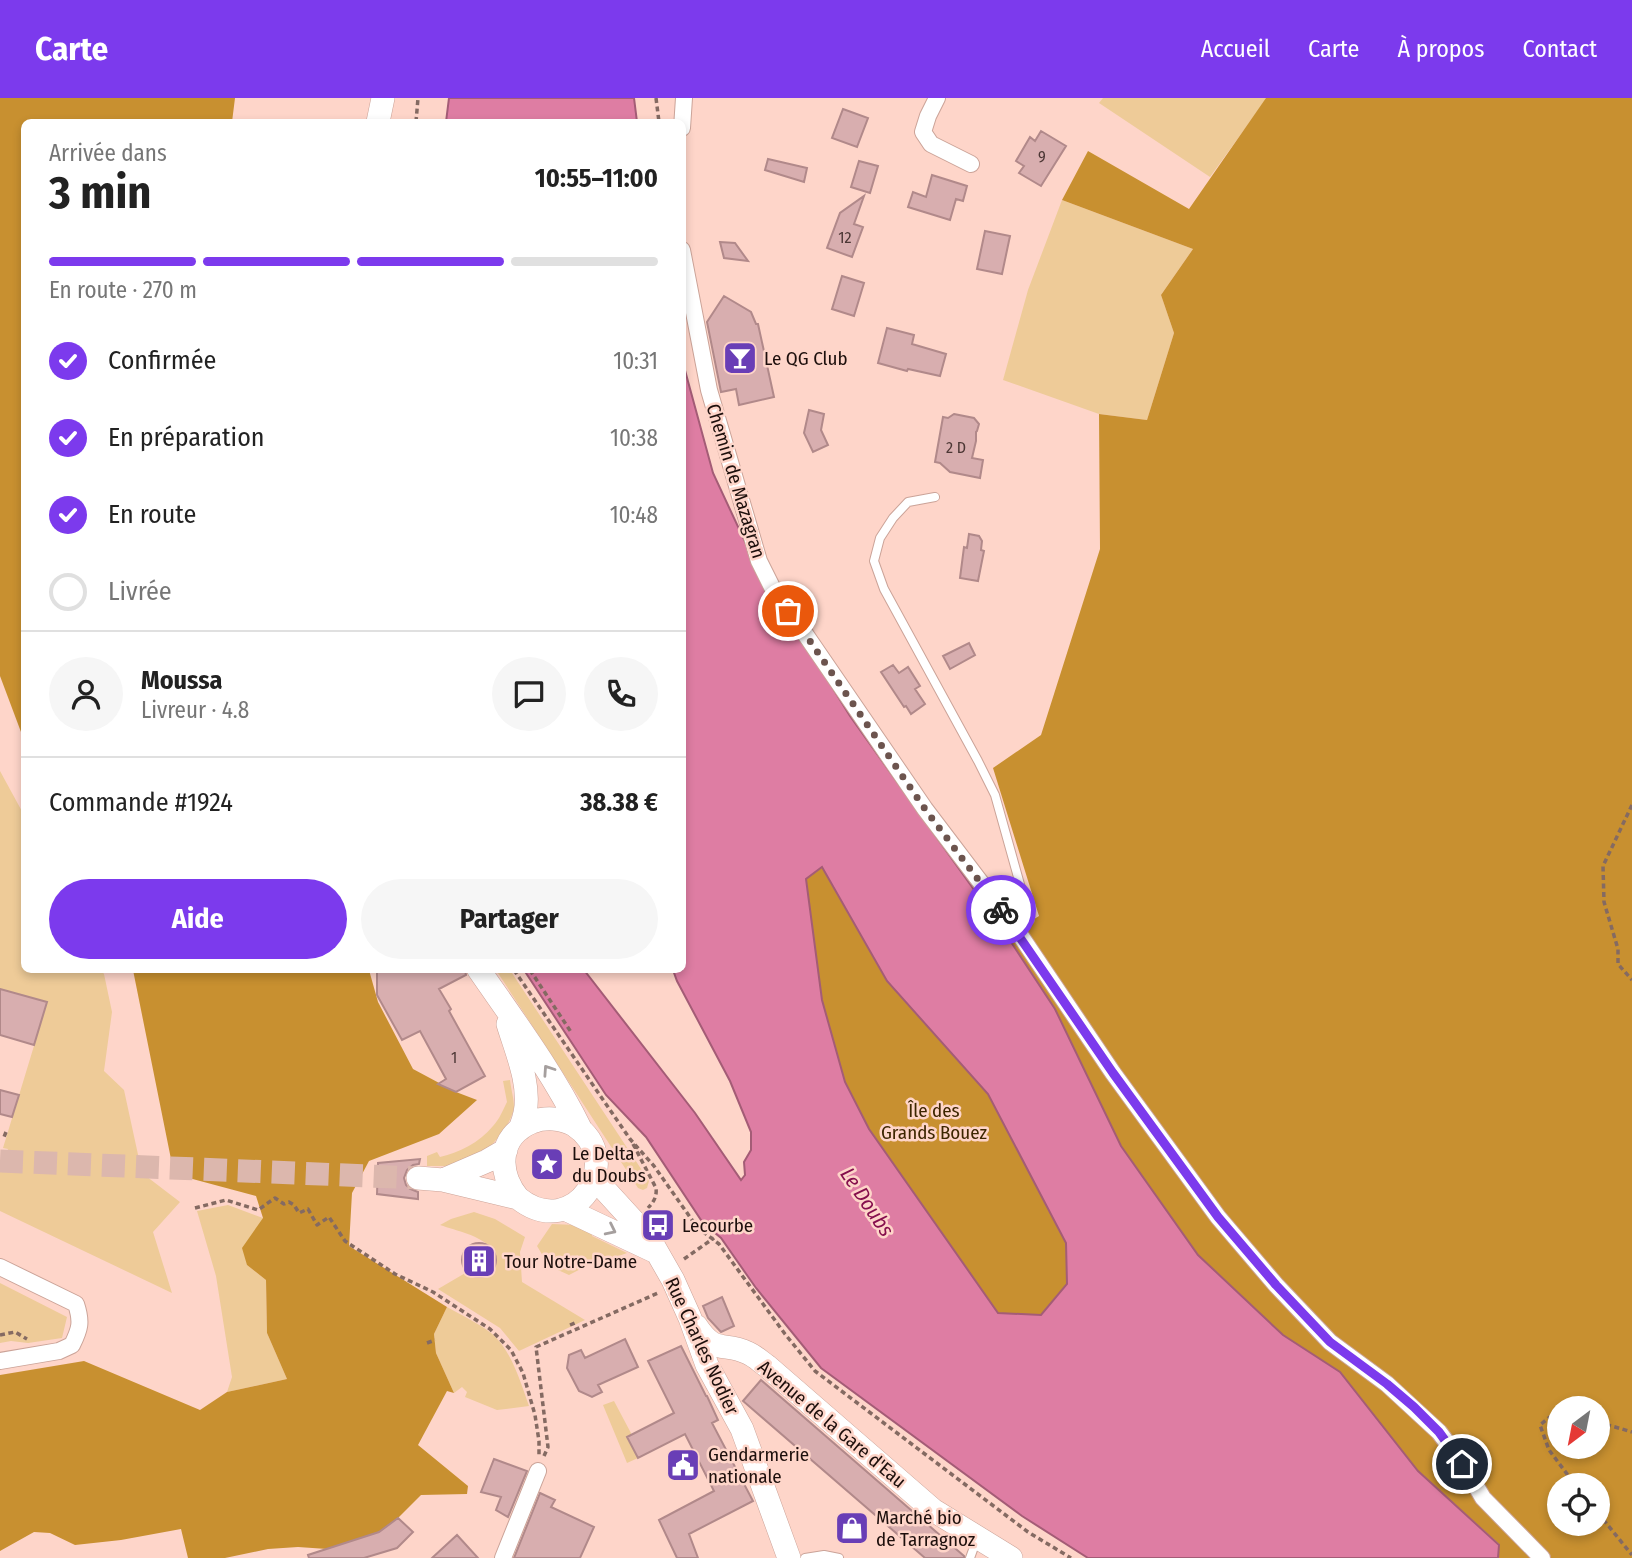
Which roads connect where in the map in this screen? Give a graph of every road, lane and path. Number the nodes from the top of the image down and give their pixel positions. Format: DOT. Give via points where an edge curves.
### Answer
graph roads {
  1 [pos="383,98"];
  2 [pos="418,98"];
  3 [pos="656,98"];
  4 [pos="684,98"];
  5 [pos="937,98"];
  6 [pos="380,119"];
  7 [pos="416,119"];
  8 [pos="659,119"];
  9 [pos="683,119"];
  10 [pos="971,164"];
  11 [pos="686,271"];
  12 [pos="935,497"];
  13 [pos="1632,805"];
  14 [pos="1016,929"];
  15 [pos="481,973"];
  16 [pos="516,973"];
  17 [pos="532,973"];
  18 [pos="1632,979"];
  19 [pos="502,1004"];
  20 [pos="571,1032"];
  21 [pos="520,1129"];
  22 [pos="580,1130"];
  23 [pos="6,1132"];
  24 [pos="6,1138"];
  25 [pos="630,1139"];
  26 [pos="506,1150"];
  27 [pos="595,1176"];
  28 [pos="418,1178"];
  29 [pos="443,1180"];
  30 [pos="518,1198"];
  31 [pos="195,1208"];
  32 [pos="565,1209"];
  33 [pos="646,1211"];
  34 [pos="714,1238"];
  35 [pos="657,1252"];
  36 [pos="681,1261"];
  37 [pos="0,1267"];
  38 [pos="658,1293"];
  39 [pos="690,1318"];
  40 [pos="577,1322"];
  41 [pos="570,1325"];
  42 [pos="0,1335"];
  43 [pos="435,1340"];
  44 [pos="427,1343"];
  45 [pos="31,1347"];
  46 [pos="0,1361"];
  47 [pos="1547,1420"];
  48 [pos="1610,1426"];
  49 [pos="1632,1432"];
  50 [pos="1547,1445"];
  51 [pos="538,1471"];
  52 [pos="1610,1528"];
  53 [pos="974,1534"];
  54 [pos="1632,1555"];
  55 [pos="503,1558"];
  56 [pos="789,1558"];
  57 [pos="805,1558"];
  58 [pos="839,1558"];
  59 [pos="970,1558"];
  60 [pos="1011,1558"];
  61 [pos="1071,1558"];
  62 [pos="1542,1558"];
  1 -- 6 [label="main road"];
  2 -- 7 [label="path"];
  3 -- 8 [label="path"];
  4 -- 9 [label="street"];
  5 -- 10 [label="street" via="923,132 931,144"];
  11 -- 14 [label="street, Chemin de Mazagran" via="709,390 759,561 777,597 925,809"];
  12 -- 14 [label="lane" via="908,502 880,538 874,561 884,589 995,795 1030,920"];
  13 -- 18 [label="path" via="1603,866 1604,902 1618,964"];
  14 -- 62 [label="street, Chemin de Mazagran" via="1218,1217 1330,1342 1387,1384 1439,1432 1483,1498"];
  15 -- 19 [label="main road"];
  16 -- 25 [label="path"];
  17 -- 20 [label="path"];
  19 -- 21 [label="main road" via="526,1094"];
  22 -- 19 [label="main road, one-way" via="553,1077"];
  21 -- 22 [label="main road" via="531,1122 557,1119"];
  21 -- 26 [label="main road"];
  22 -- 27 [label="main road" via="594,1151"];
  23 -- 24 [label="path"];
  25 -- 33 [label="path" via="656,1188"];
  25 -- 34 [label="path" via="697,1227"];
  26 -- 29 [label="main road"];
  26 -- 30 [label="main road" via="505,1176"];
  27 -- 32 [label="main road" via="579,1201"];
  27 -- 35 [label="main road, Rue Charles Nodier"];
  28 -- 29 [label="main road"];
  29 -- 30 [label="main road"];
  30 -- 32 [label="main road" via="536,1209"];
  31 -- 51 [label="path" via="226,1200 258,1210 275,1198 294,1205 299,1213 308,1209 317,1225 329,1217 345,1241 490,1329 511,1350 523,1373 539,1441"];
  32 -- 35 [label="main road, one-way"];
  34 -- 36 [label="path"];
  34 -- 61 [label="path" via="815,1371 1028,1531"];
  35 -- 39 [label="main road, Rue Charles Nodier"];
  37 -- 46 [label="street" via="76,1304 81,1317 72,1345"];
  38 -- 51 [label="path" via="536,1347 548,1447"];
  39 -- 53 [label="main road, Avenue de la Gare d'Eau" via="712,1345 747,1352 767,1366 933,1510"];
  39 -- 56 [label="main road, Rue Charles Nodier" via="707,1365 742,1429"];
  40 -- 41 [label="path"];
  42 -- 45 [label="path" via="15,1332"];
  43 -- 44 [label="path"];
  47 -- 50 [label="path" via="1540,1426"];
  48 -- 49 [label="path"];
  51 -- 55 [label="street"];
  52 -- 54 [label="path"];
  53 -- 59 [label="lane"];
  53 -- 60 [label="main road, Avenue de la Gare d'Eau"];
  57 -- 58 [label="lane"];
}
